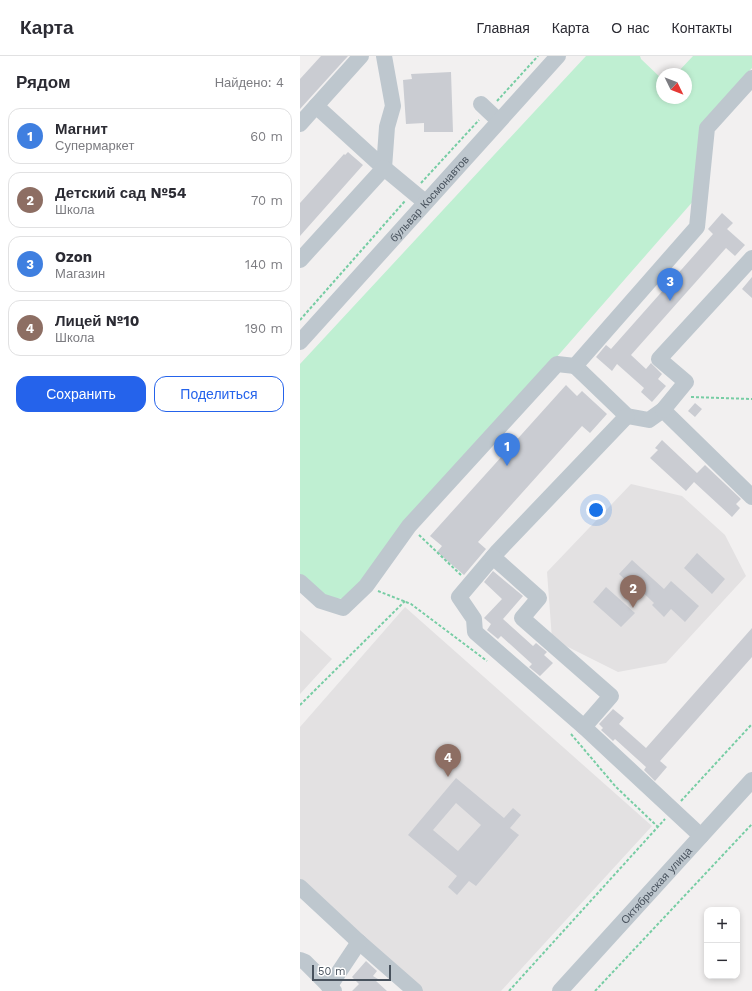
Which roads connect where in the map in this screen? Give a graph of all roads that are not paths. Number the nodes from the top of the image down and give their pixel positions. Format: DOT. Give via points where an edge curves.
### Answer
graph roads {
  1 [pos="361,56"];
  2 [pos="384,56"];
  3 [pos="558,56"];
  4 [pos="752,78"];
  5 [pos="480,104"];
  6 [pos="316,106"];
  7 [pos="499,121"];
  8 [pos="300,124"];
  9 [pos="384,168"];
  10 [pos="426,202"];
  11 [pos="752,258"];
  12 [pos="300,260"];
  13 [pos="300,342"];
  14 [pos="575,366"];
  15 [pos="663,410"];
  16 [pos="627,416"];
  17 [pos="752,497"];
  18 [pos="492,558"];
  19 [pos="300,582"];
  20 [pos="584,727"];
  21 [pos="752,780"];
  22 [pos="701,836"];
  23 [pos="300,887"];
  24 [pos="359,942"];
  25 [pos="300,960"];
  26 [pos="331,989"];
  27 [pos="415,991"];
  28 [pos="560,991"];
  1 -- 6 [label="street"];
  2 -- 9 [label="street" via="393,106 387,127"];
  3 -- 7 [label="street, бульвар Космонавтов"];
  4 -- 14 [label="street" via="707,128 697,226"];
  5 -- 7 [label="street"];
  6 -- 8 [label="street"];
  6 -- 9 [label="street"];
  7 -- 10 [label="street, бульвар Космонавтов"];
  9 -- 10 [label="street"];
  9 -- 12 [label="street"];
  10 -- 13 [label="street, бульвар Космонавтов"];
  11 -- 15 [label="street" via="659,359 686,382"];
  14 -- 16 [label="street"];
  14 -- 19 [label="street" via="557,364 409,526 366,586 343,608 321,601"];
  15 -- 16 [label="street" via="649,420"];
  15 -- 17 [label="street"];
  16 -- 18 [label="street"];
  18 -- 20 [label="street" via="459,597 474,618 475,632"];
  18 -- 20 [label="street" via="539,598 522,618 611,696"];
  20 -- 22 [label="street"];
  21 -- 22 [label="street, Октябрьская улица"];
  22 -- 28 [label="street, Октябрьская улица"];
  23 -- 24 [label="street"];
  24 -- 26 [label="street"];
  24 -- 27 [label="street"];
  25 -- 26 [label="street"];
}
